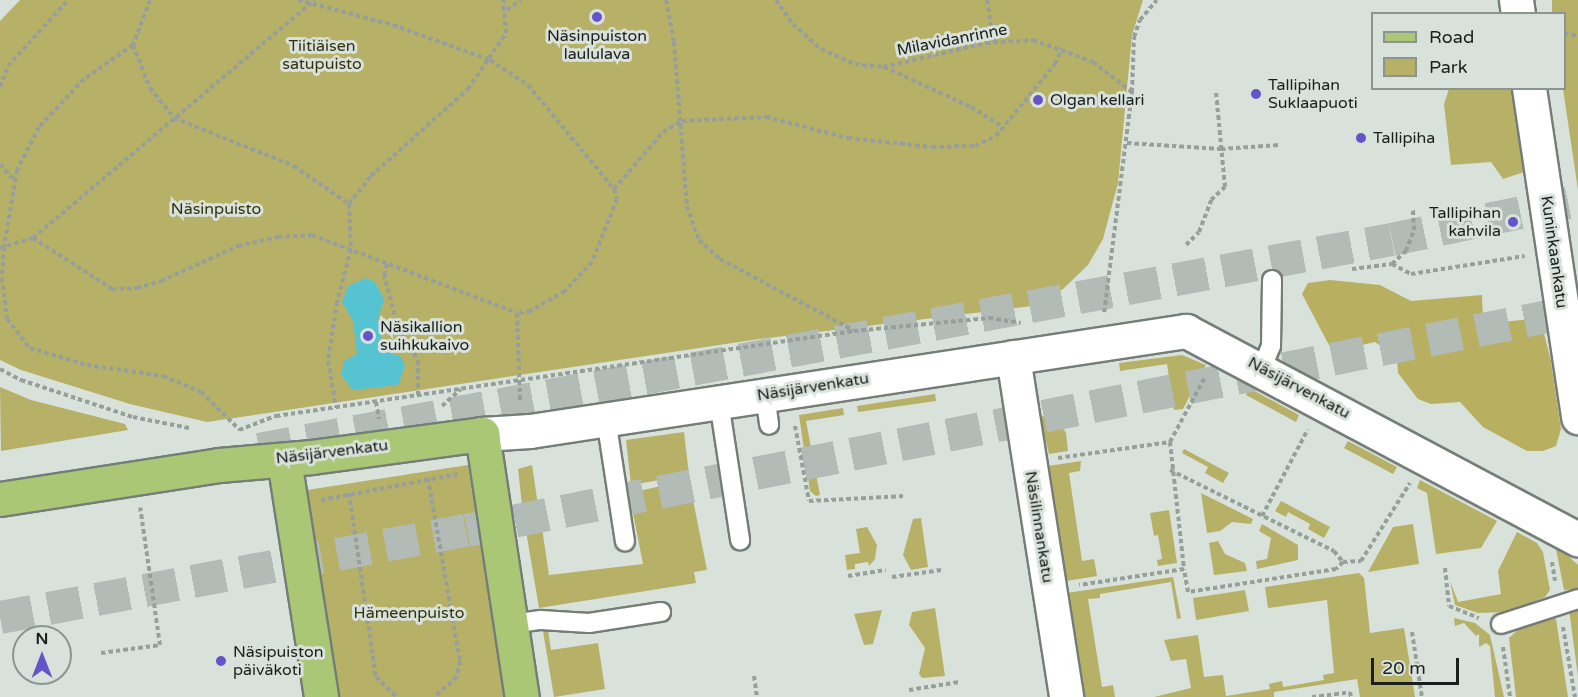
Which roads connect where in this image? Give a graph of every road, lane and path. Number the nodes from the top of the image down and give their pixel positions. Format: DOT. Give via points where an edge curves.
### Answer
graph roads {
  1 [pos="68,0"];
  2 [pos="150,0"];
  3 [pos="298,0"];
  4 [pos="503,0"];
  5 [pos="521,0"];
  6 [pos="666,0"];
  7 [pos="776,0"];
  8 [pos="987,0"];
  9 [pos="1157,0"];
  10 [pos="313,2"];
  11 [pos="507,10"];
  12 [pos="994,42"];
  13 [pos="133,45"];
  14 [pos="1062,49"];
  15 [pos="490,60"];
  16 [pos="883,67"];
  17 [pos="0,87"];
  18 [pos="1529,90"];
  19 [pos="1132,92"];
  20 [pos="1216,92"];
  21 [pos="174,118"];
  22 [pos="682,121"];
  23 [pos="1003,127"];
  24 [pos="1127,142"];
  25 [pos="1279,146"];
  26 [pos="1221,149"];
  27 [pos="0,164"];
  28 [pos="16,182"];
  29 [pos="614,189"];
  30 [pos="349,204"];
  31 [pos="1413,210"];
  32 [pos="33,238"];
  33 [pos="1186,245"];
  34 [pos="2,247"];
  35 [pos="351,249"];
  36 [pos="1534,254"];
  37 [pos="387,264"];
  38 [pos="1392,264"];
  39 [pos="1352,269"];
  40 [pos="1272,280"];
  41 [pos="517,313"];
  42 [pos="1103,319"];
  43 [pos="1032,325"];
  44 [pos="854,331"];
  45 [pos="1013,357"];
  46 [pos="1262,368"];
  47 [pos="0,369"];
  48 [pos="1206,374"];
  49 [pos="518,381"];
  50 [pos="418,396"];
  51 [pos="376,402"];
  52 [pos="719,402"];
  53 [pos="520,406"];
  54 [pos="336,408"];
  55 [pos="1578,417"];
  56 [pos="606,419"];
  57 [pos="1313,419"];
  58 [pos="794,421"];
  59 [pos="380,422"];
  60 [pos="189,428"];
  61 [pos="482,434"];
  62 [pos="1170,442"];
  63 [pos="1052,459"];
  64 [pos="284,460"];
  65 [pos="1170,470"];
  66 [pos="470,473"];
  67 [pos="1414,473"];
  68 [pos="428,478"];
  69 [pos="349,492"];
  70 [pos="905,496"];
  71 [pos="0,499"];
  72 [pos="309,503"];
  73 [pos="139,504"];
  74 [pos="1262,516"];
  75 [pos="1578,539"];
  76 [pos="740,540"];
  77 [pos="625,542"];
  78 [pos="1344,562"];
  79 [pos="1184,568"];
  80 [pos="1445,568"];
  81 [pos="886,570"];
  82 [pos="942,570"];
  83 [pos="848,576"];
  84 [pos="892,577"];
  85 [pos="1066,587"];
  86 [pos="1578,599"];
  87 [pos="661,612"];
  88 [pos="511,624"];
  89 [pos="1501,624"];
  90 [pos="1412,632"];
  91 [pos="101,652"];
  92 [pos="754,676"];
  93 [pos="959,682"];
  94 [pos="909,690"];
  95 [pos="321,697"];
  96 [pos="397,697"];
  97 [pos="434,697"];
  98 [pos="522,697"];
  99 [pos="758,697"];
  100 [pos="1066,697"];
  101 [pos="1312,697"];
  102 [pos="1351,697"];
  103 [pos="1422,697"];
  104 [pos="1510,697"];
  1 -- 17 [label="path" via="8,66"];
  2 -- 13 [label="path"];
  3 -- 10 [label="path"];
  4 -- 11 [label="path"];
  5 -- 11 [label="path"];
  6 -- 22 [label="path"];
  7 -- 16 [label="path, Milavidanrinne" via="793,24 821,49 855,64"];
  8 -- 12 [label="path"];
  9 -- 19 [label="path" via="1140,20 1134,38"];
  10 -- 15 [label="path" via="393,25"];
  10 -- 21 [label="path"];
  11 -- 15 [label="path" via="506,33"];
  12 -- 14 [label="path, Milavidanrinne" via="1033,40"];
  12 -- 16 [label="path, Milavidanrinne"];
  13 -- 21 [label="path" via="150,88"];
  13 -- 28 [label="path" via="84,79 39,127 17,170"];
  14 -- 19 [label="path, Milavidanrinne" via="1093,62"];
  14 -- 23 [label="path" via="1055,64"];
  15 -- 29 [label="path" via="528,85"];
  15 -- 30 [label="path" via="468,89 378,169"];
  16 -- 23 [label="path" via="971,107"];
  18 -- 55 [label="street, Kuninkaankatu"];
  19 -- 24 [label="path"];
  20 -- 26 [label="path"];
  21 -- 30 [label="path" via="294,166"];
  21 -- 32 [label="path"];
  22 -- 23 [label="path" via="766,117 848,138 932,147 975,146 996,136"];
  22 -- 29 [label="path" via="663,132"];
  22 -- 44 [label="path" via="687,206 699,240 720,259"];
  24 -- 26 [label="path"];
  24 -- 42 [label="path"];
  25 -- 26 [label="path"];
  26 -- 33 [label="path" via="1225,187 1211,200 1199,232"];
  27 -- 28 [label="path"];
  28 -- 34 [label="path"];
  29 -- 41 [label="path" via="617,200 592,262 565,291 531,311"];
  30 -- 35 [label="path"];
  31 -- 38 [label="path" via="1414,230 1406,250"];
  32 -- 34 [label="path"];
  32 -- 35 [label="path" via="112,289 161,281 238,246 278,237 312,235"];
  34 -- 54 [label="path" via="8,319 30,348 87,365 163,376 201,392 239,430 276,416"];
  35 -- 37 [label="path"];
  35 -- 54 [label="path" via="337,302 328,361"];
  36 -- 38 [label="path" via="1411,274"];
  37 -- 41 [label="path"];
  37 -- 50 [label="path" via="384,274 396,320 418,361"];
  38 -- 39 [label="path"];
  40 -- 46 [label="lane" via="1271,346"];
  41 -- 49 [label="path"];
  43 -- 44 [label="path" via="989,318"];
  44 -- 49 [label="path"];
  45 -- 46 [label="street, Näsijärvenkatu" via="1186,331"];
  45 -- 52 [label="street, Näsijärvenkatu" via="767,410"];
  45 -- 100 [label="street, Näsilinnankatu"];
  46 -- 75 [label="street, Näsijärvenkatu"];
  47 -- 60 [label="path" via="21,380 132,417"];
  48 -- 62 [label="path"];
  49 -- 50 [label="path"];
  49 -- 53 [label="path"];
  50 -- 51 [label="path"];
  51 -- 54 [label="path"];
  51 -- 59 [label="path"];
  52 -- 56 [label="street, Näsijärvenkatu"];
  52 -- 76 [label="lane"];
  56 -- 61 [label="street, Näsijärvenkatu"];
  56 -- 77 [label="lane"];
  57 -- 74 [label="path"];
  58 -- 70 [label="path" via="809,501"];
  61 -- 64 [label="main road, Näsijärvenkatu"];
  61 -- 88 [label="main road"];
  62 -- 63 [label="path"];
  62 -- 65 [label="path"];
  64 -- 71 [label="main road, Näsijärvenkatu" via="219,465"];
  64 -- 95 [label="main road"];
  65 -- 74 [label="path"];
  65 -- 79 [label="path"];
  66 -- 68 [label="path"];
  67 -- 78 [label="path" via="1361,561"];
  68 -- 69 [label="path"];
  68 -- 97 [label="path" via="460,661 457,676"];
  69 -- 72 [label="path"];
  69 -- 96 [label="path" via="376,676"];
  73 -- 91 [label="path" via="160,645"];
  74 -- 78 [label="path" via="1334,551"];
  78 -- 79 [label="path" via="1336,569 1188,592"];
  79 -- 85 [label="path"];
  80 -- 89 [label="path" via="1449,606"];
  81 -- 83 [label="path"];
  82 -- 84 [label="path"];
  86 -- 89 [label="lane"];
  87 -- 88 [label="lane" via="589,623 541,620"];
  88 -- 98 [label="main road"];
  89 -- 104 [label="path"];
  90 -- 103 [label="path"];
  92 -- 99 [label="path"];
  93 -- 94 [label="path"];
  101 -- 102 [label="path" via="1350,692"];
}
